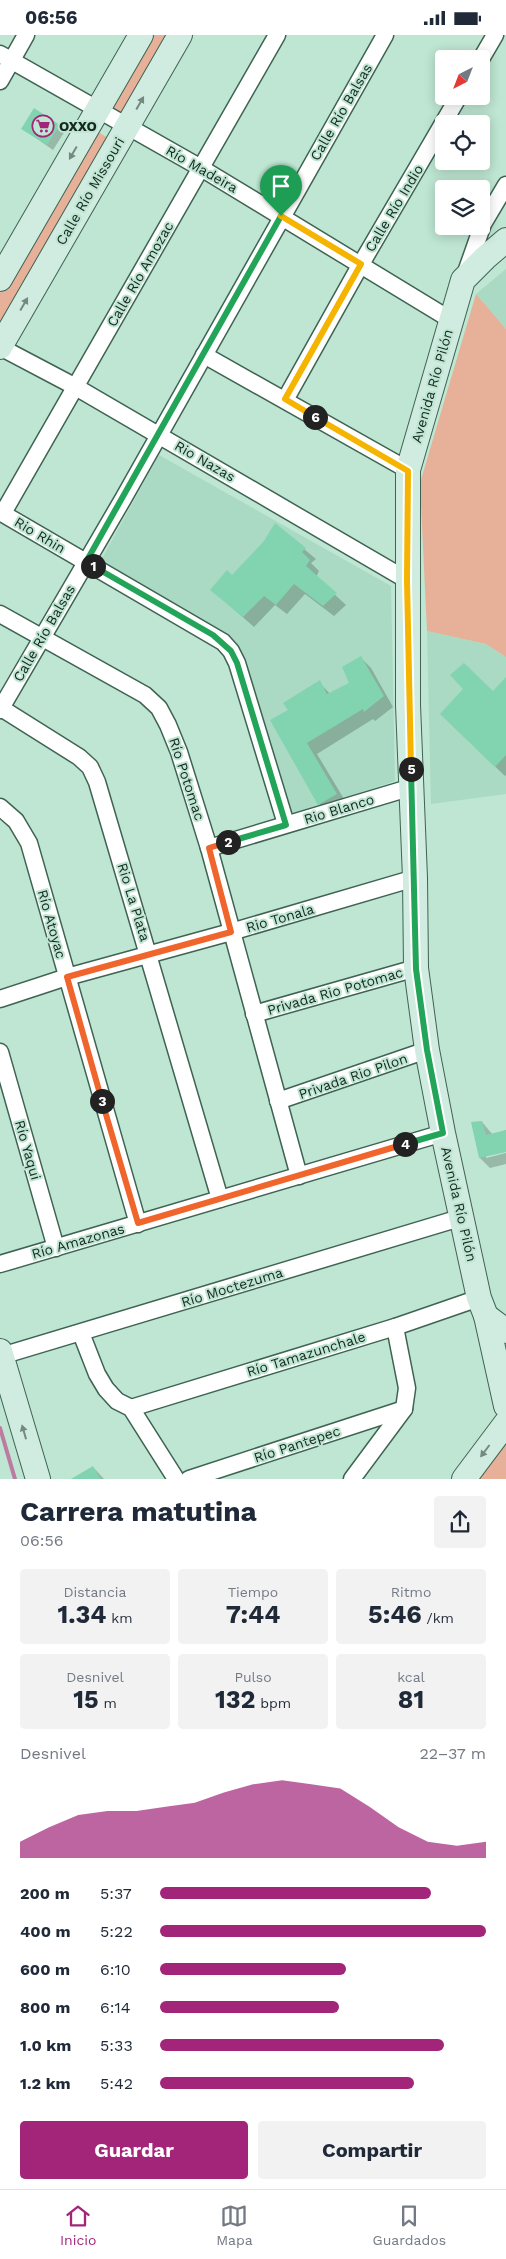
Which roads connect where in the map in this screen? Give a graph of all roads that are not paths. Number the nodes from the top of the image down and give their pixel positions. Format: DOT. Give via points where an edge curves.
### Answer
graph roads {
  1 [pos="26,35"];
  2 [pos="141,35"];
  3 [pos="180,35"];
  4 [pos="277,35"];
  5 [pos="385,35"];
  6 [pos="495,35"];
  7 [pos="486,50"];
  8 [pos="6,57"];
  9 [pos="0,81"];
  10 [pos="454,105"];
  11 [pos="97,109"];
  12 [pos="127,126"];
  13 [pos="201,168"];
  14 [pos="506,185"];
  15 [pos="281,216"];
  16 [pos="506,240"];
  17 [pos="361,264"];
  18 [pos="0,279"];
  19 [pos="463,280"];
  20 [pos="451,320"];
  21 [pos="0,347"];
  22 [pos="204,355"];
  23 [pos="74,387"];
  24 [pos="285,399"];
  25 [pos="159,435"];
  26 [pos="408,471"];
  27 [pos="2,513"];
  28 [pos="86,562"];
  29 [pos="407,580"];
  30 [pos="0,614"];
  31 [pos="43,637"];
  32 [pos="0,709"];
  33 [pos="412,787"];
  34 [pos="0,807"];
  35 [pos="286,825"];
  36 [pos="209,848"];
  37 [pos="415,878"];
  38 [pos="231,932"];
  39 [pos="150,955"];
  40 [pos="416,969"];
  41 [pos="67,977"];
  42 [pos="0,999"];
  43 [pos="254,1014"];
  44 [pos="427,1050"];
  45 [pos="0,1052"];
  46 [pos="278,1101"];
  47 [pos="443,1133"];
  48 [pos="299,1176"];
  49 [pos="220,1199"];
  50 [pos="463,1217"];
  51 [pos="138,1223"];
  52 [pos="56,1248"];
  53 [pos="0,1264"];
  54 [pos="483,1307"];
  55 [pos="395,1327"];
  56 [pos="506,1331"];
  57 [pos="81,1333"];
  58 [pos="1,1354"];
  59 [pos="506,1406"];
  60 [pos="131,1407"];
  61 [pos="404,1409"];
  62 [pos="506,1423"];
  63 [pos="38,1479"];
  64 [pos="176,1479"];
  65 [pos="189,1479"];
  66 [pos="352,1479"];
  67 [pos="464,1479"];
  1 -- 8 [label="street"];
  2 -- 11 [label="main road"];
  12 -- 3 [label="main road, Calle Río Missouri, one-way"];
  4 -- 13 [label="street, Calle Río Amozac"];
  5 -- 15 [label="street, Calle Río Balsas"];
  6 -- 7 [label="street"];
  8 -- 9 [label="street"];
  8 -- 11 [label="street, Río Madeira"];
  10 -- 17 [label="street, Calle Río Indio"];
  11 -- 12 [label="street, Río Madeira"];
  11 -- 18 [label="main road, one-way"];
  12 -- 13 [label="street, Río Madeira"];
  21 -- 12 [label="main road, Calle Río Missouri, one-way"];
  13 -- 15 [label="street, Río Madeira"];
  13 -- 23 [label="street, Calle Río Amozac"];
  14 -- 19 [label="street, Avenida Río Pilón" via="483,224"];
  15 -- 17 [label="street, Río Madeira"];
  15 -- 22 [label="street, Calle Río Balsas"];
  16 -- 19 [label="main road"];
  17 -- 20 [label="street, Río Madeira"];
  17 -- 24 [label="street, Calle Río Indio"];
  19 -- 20 [label="main road, Avenida Río Pilón"];
  20 -- 26 [label="main road, Avenida Río Pilón"];
  21 -- 23 [label="street, Rio Nazas"];
  22 -- 24 [label="street"];
  22 -- 25 [label="street, Calle Río Balsas"];
  23 -- 25 [label="street, Rio Nazas"];
  23 -- 27 [label="street, Calle Río Amozac"];
  24 -- 26 [label="street"];
  25 -- 28 [label="street, Calle Río Balsas"];
  25 -- 29 [label="street, Rio Nazas"];
  26 -- 29 [label="main road, Avenida Río Pilón"];
  27 -- 28 [label="street, Rio Rhin"];
  28 -- 31 [label="street, Calle Río Balsas"];
  28 -- 35 [label="street, Rio Rhin" via="213,635 231,651"];
  29 -- 33 [label="main road, Avenida Río Pilón"];
  30 -- 31 [label="street, Río Potomac"];
  31 -- 32 [label="street, Calle Río Balsas"];
  31 -- 36 [label="street, Río Potomac" via="145,695 159,708 179,752"];
  32 -- 39 [label="street, Rio La Plata" via="57,742 90,767"];
  33 -- 35 [label="street, Rio Blanco"];
  33 -- 37 [label="main road, Avenida Río Pilón"];
  34 -- 41 [label="street, Río Atoyac" via="16,821 28,843"];
  35 -- 36 [label="street, Rio Blanco"];
  36 -- 38 [label="street, Río Potomac"];
  37 -- 38 [label="street, Rio Tonala"];
  37 -- 40 [label="main road, Avenida Río Pilón"];
  38 -- 39 [label="street, Rio Tonala"];
  38 -- 43 [label="street, Río Potomac"];
  39 -- 41 [label="street, Rio Tonala"];
  39 -- 49 [label="street, Rio La Plata"];
  40 -- 43 [label="street, Privada Rio Potomac"];
  40 -- 44 [label="main road, Avenida Río Pilón"];
  41 -- 42 [label="street, Rio Tonala"];
  41 -- 51 [label="street, Río Atoyac"];
  43 -- 46 [label="street, Río Potomac"];
  44 -- 46 [label="street, Privada Rio Pilon"];
  44 -- 47 [label="main road, Avenida Río Pilón"];
  45 -- 52 [label="street, Río Yaqui"];
  46 -- 48 [label="street, Río Potomac"];
  47 -- 48 [label="street, Río Amazonas"];
  47 -- 50 [label="main road, Avenida Río Pilón"];
  48 -- 49 [label="street, Río Amazonas"];
  49 -- 51 [label="street, Río Amazonas"];
  50 -- 54 [label="main road, Avenida Río Pilón"];
  50 -- 57 [label="street, Río Moctezuma"];
  51 -- 52 [label="street, Río Amazonas"];
  52 -- 53 [label="street, Río Amazonas"];
  54 -- 55 [label="street, Río Tamazunchale"];
  54 -- 56 [label="main road"];
  54 -- 59 [label="main road, Avenida Río Pilón"];
  55 -- 60 [label="street, Río Tamazunchale"];
  55 -- 61 [label="street" via="407,1389"];
  57 -- 58 [label="street, Río Moctezuma"];
  57 -- 60 [label="street" via="106,1389 118,1401"];
  63 -- 58 [label="main road, one-way"];
  60 -- 64 [label="street"];
  61 -- 65 [label="street, Río Pantepec"];
  61 -- 66 [label="street"];
  62 -- 67 [label="main road, one-way"];
}
